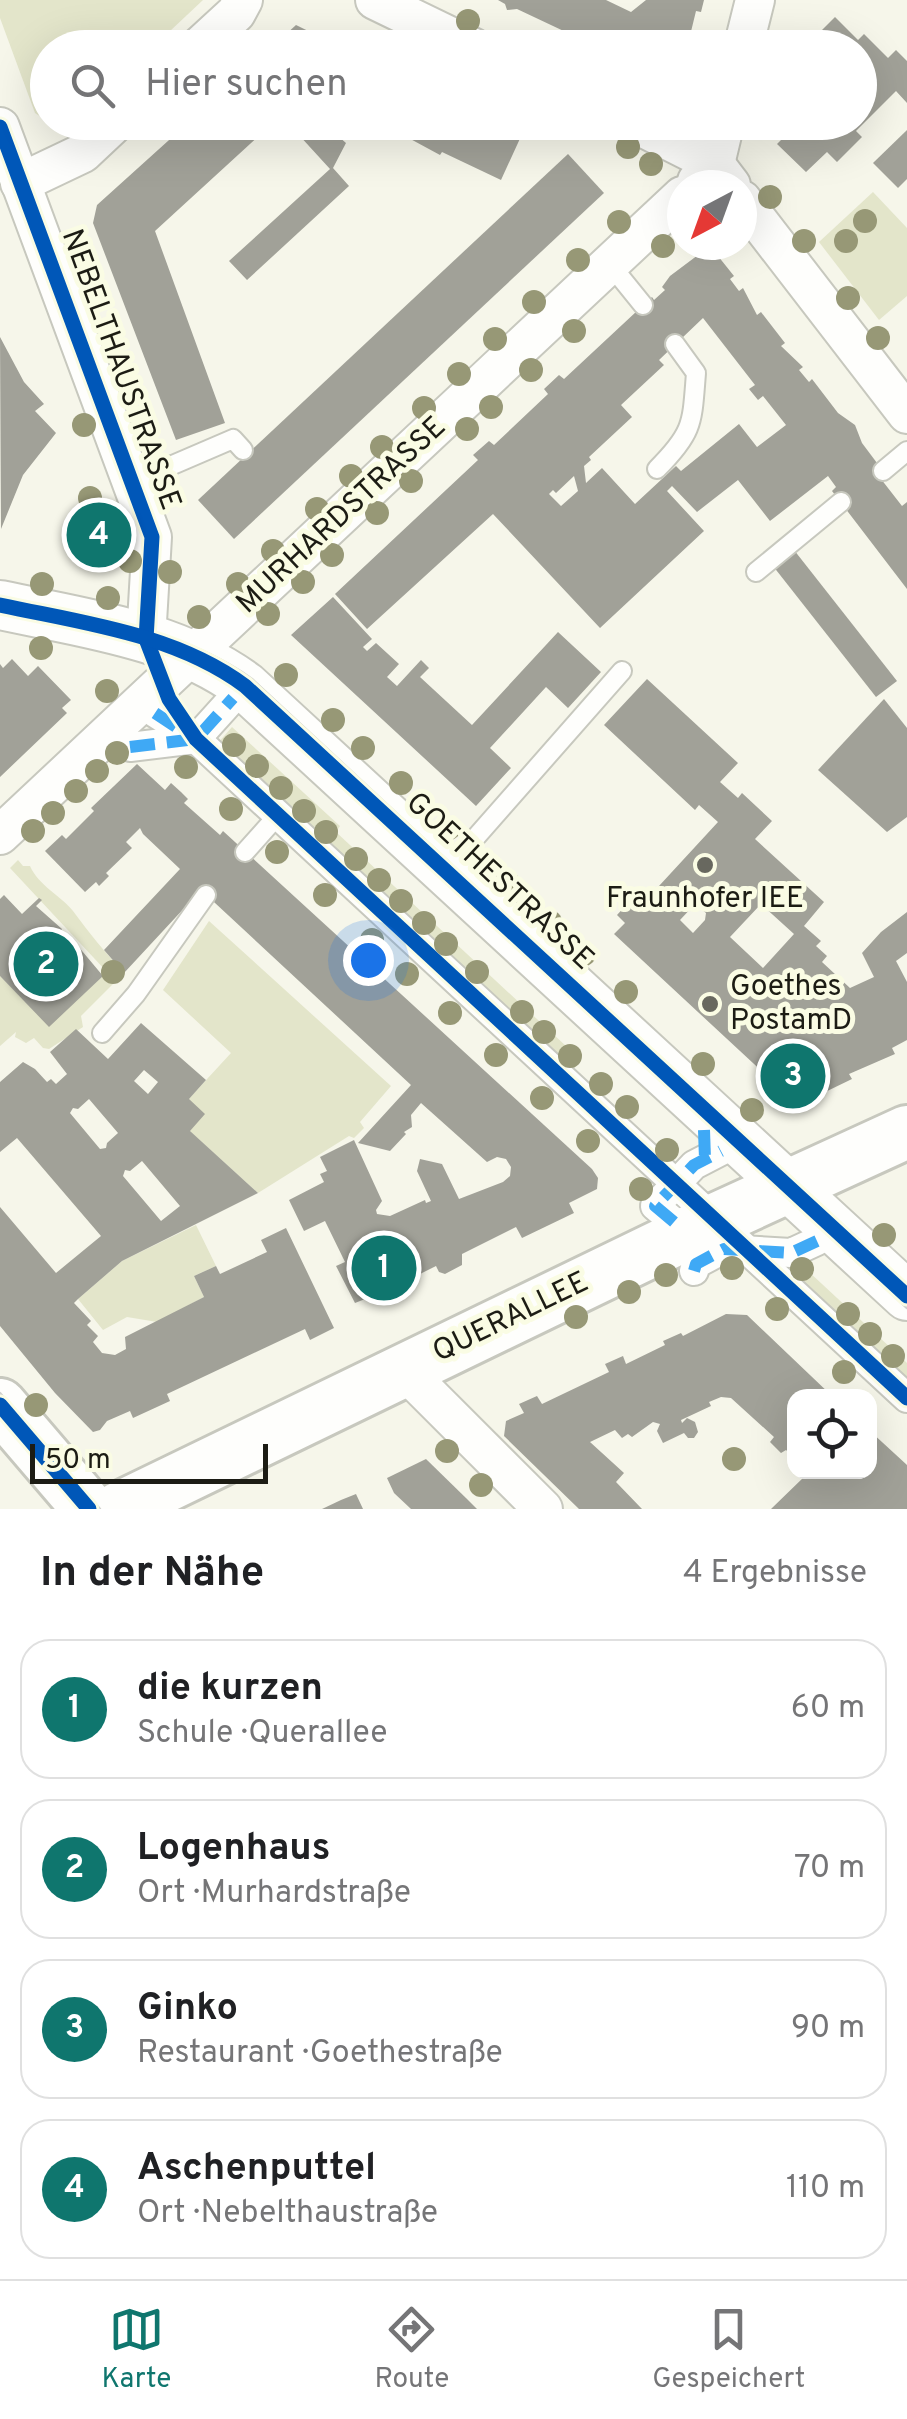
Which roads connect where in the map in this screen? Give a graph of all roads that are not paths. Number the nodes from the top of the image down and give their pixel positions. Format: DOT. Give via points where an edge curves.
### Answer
graph roads {
  1 [pos="243,0"];
  2 [pos="375,0"];
  3 [pos="754,0"];
  4 [pos="217,30"];
  5 [pos="437,30"];
  6 [pos="747,30"];
  7 [pos="0,127"];
  8 [pos="97,140"];
  9 [pos="658,140"];
  10 [pos="721,140"];
  11 [pos="701,170"];
  12 [pos="715,170"];
  13 [pos="20,183"];
  14 [pos="667,210"];
  15 [pos="757,219"];
  16 [pos="610,264"];
  17 [pos="643,305"];
  18 [pos="674,344"];
  19 [pos="907,414"];
  20 [pos="243,450"];
  21 [pos="907,452"];
  22 [pos="657,470"];
  23 [pos="883,471"];
  24 [pos="133,482"];
  25 [pos="841,502"];
  26 [pos="756,572"];
  27 [pos="0,605"];
  28 [pos="146,639"];
  29 [pos="622,671"];
  30 [pos="168,694"];
  31 [pos="234,698"];
  32 [pos="196,740"];
  33 [pos="278,815"];
  34 [pos="0,835"];
  35 [pos="244,852"];
  36 [pos="446,871"];
  37 [pos="206,895"];
  38 [pos="102,1033"];
  39 [pos="907,1132"];
  40 [pos="710,1147"];
  41 [pos="676,1184"];
  42 [pos="788,1187"];
  43 [pos="700,1206"];
  44 [pos="655,1216"];
  45 [pos="817,1240"];
  46 [pos="739,1243"];
  47 [pos="702,1259"];
  48 [pos="907,1296"];
  49 [pos="404,1370"];
  50 [pos="907,1398"];
  51 [pos="0,1405"];
  52 [pos="89,1509"];
  53 [pos="118,1509"];
  54 [pos="543,1509"];
  1 -- 4 [label="street"];
  2 -- 5 [label="street"];
  3 -- 6 [label="street"];
  7 -- 13 [label="street, NEBELTHAUSTRASSE"];
  8 -- 13 [label="street"];
  9 -- 11 [label="street"];
  10 -- 12 [label="street"];
  13 -- 24 [label="street, NEBELTHAUSTRASSE"];
  14 -- 16 [label="street, MURHARDSTRASSE"];
  15 -- 19 [label="street"];
  16 -- 17 [label="lane"];
  16 -- 30 [label="street, MURHARDSTRASSE"];
  18 -- 22 [label="lane" via="696,372 692,423"];
  20 -- 24 [label="lane" via="233,440"];
  21 -- 23 [label="lane"];
  24 -- 28 [label="street, NEBELTHAUSTRASSE" via="152,537"];
  25 -- 26 [label="lane"];
  27 -- 28 [label="street, GOETHESTRASSE"];
  28 -- 30 [label="street, GOETHESTRASSE"];
  29 -- 36 [label="lane"];
  30 -- 32 [label="street"];
  30 -- 32 [label="street" via="130,747"];
  30 -- 34 [label="street, MURHARDSTRASSE"];
  30 -- 36 [label="street, GOETHESTRASSE" via="245,686"];
  31 -- 32 [label="street"];
  32 -- 33 [label="street"];
  33 -- 35 [label="lane"];
  33 -- 41 [label="street"];
  36 -- 42 [label="street, GOETHESTRASSE"];
  37 -- 38 [label="lane"];
  39 -- 42 [label="main road, QUERALLEE"];
  40 -- 41 [label="street"];
  41 -- 43 [label="street"];
  41 -- 44 [label="street"];
  42 -- 48 [label="street, GOETHESTRASSE"];
  42 -- 49 [label="main road, QUERALLEE"];
  45 -- 46 [label="street" via="790,1253"];
  46 -- 47 [label="street"];
  46 -- 50 [label="street"];
  49 -- 53 [label="main road, QUERALLEE"];
  49 -- 54 [label="street"];
  51 -- 52 [label="main road"];
}
